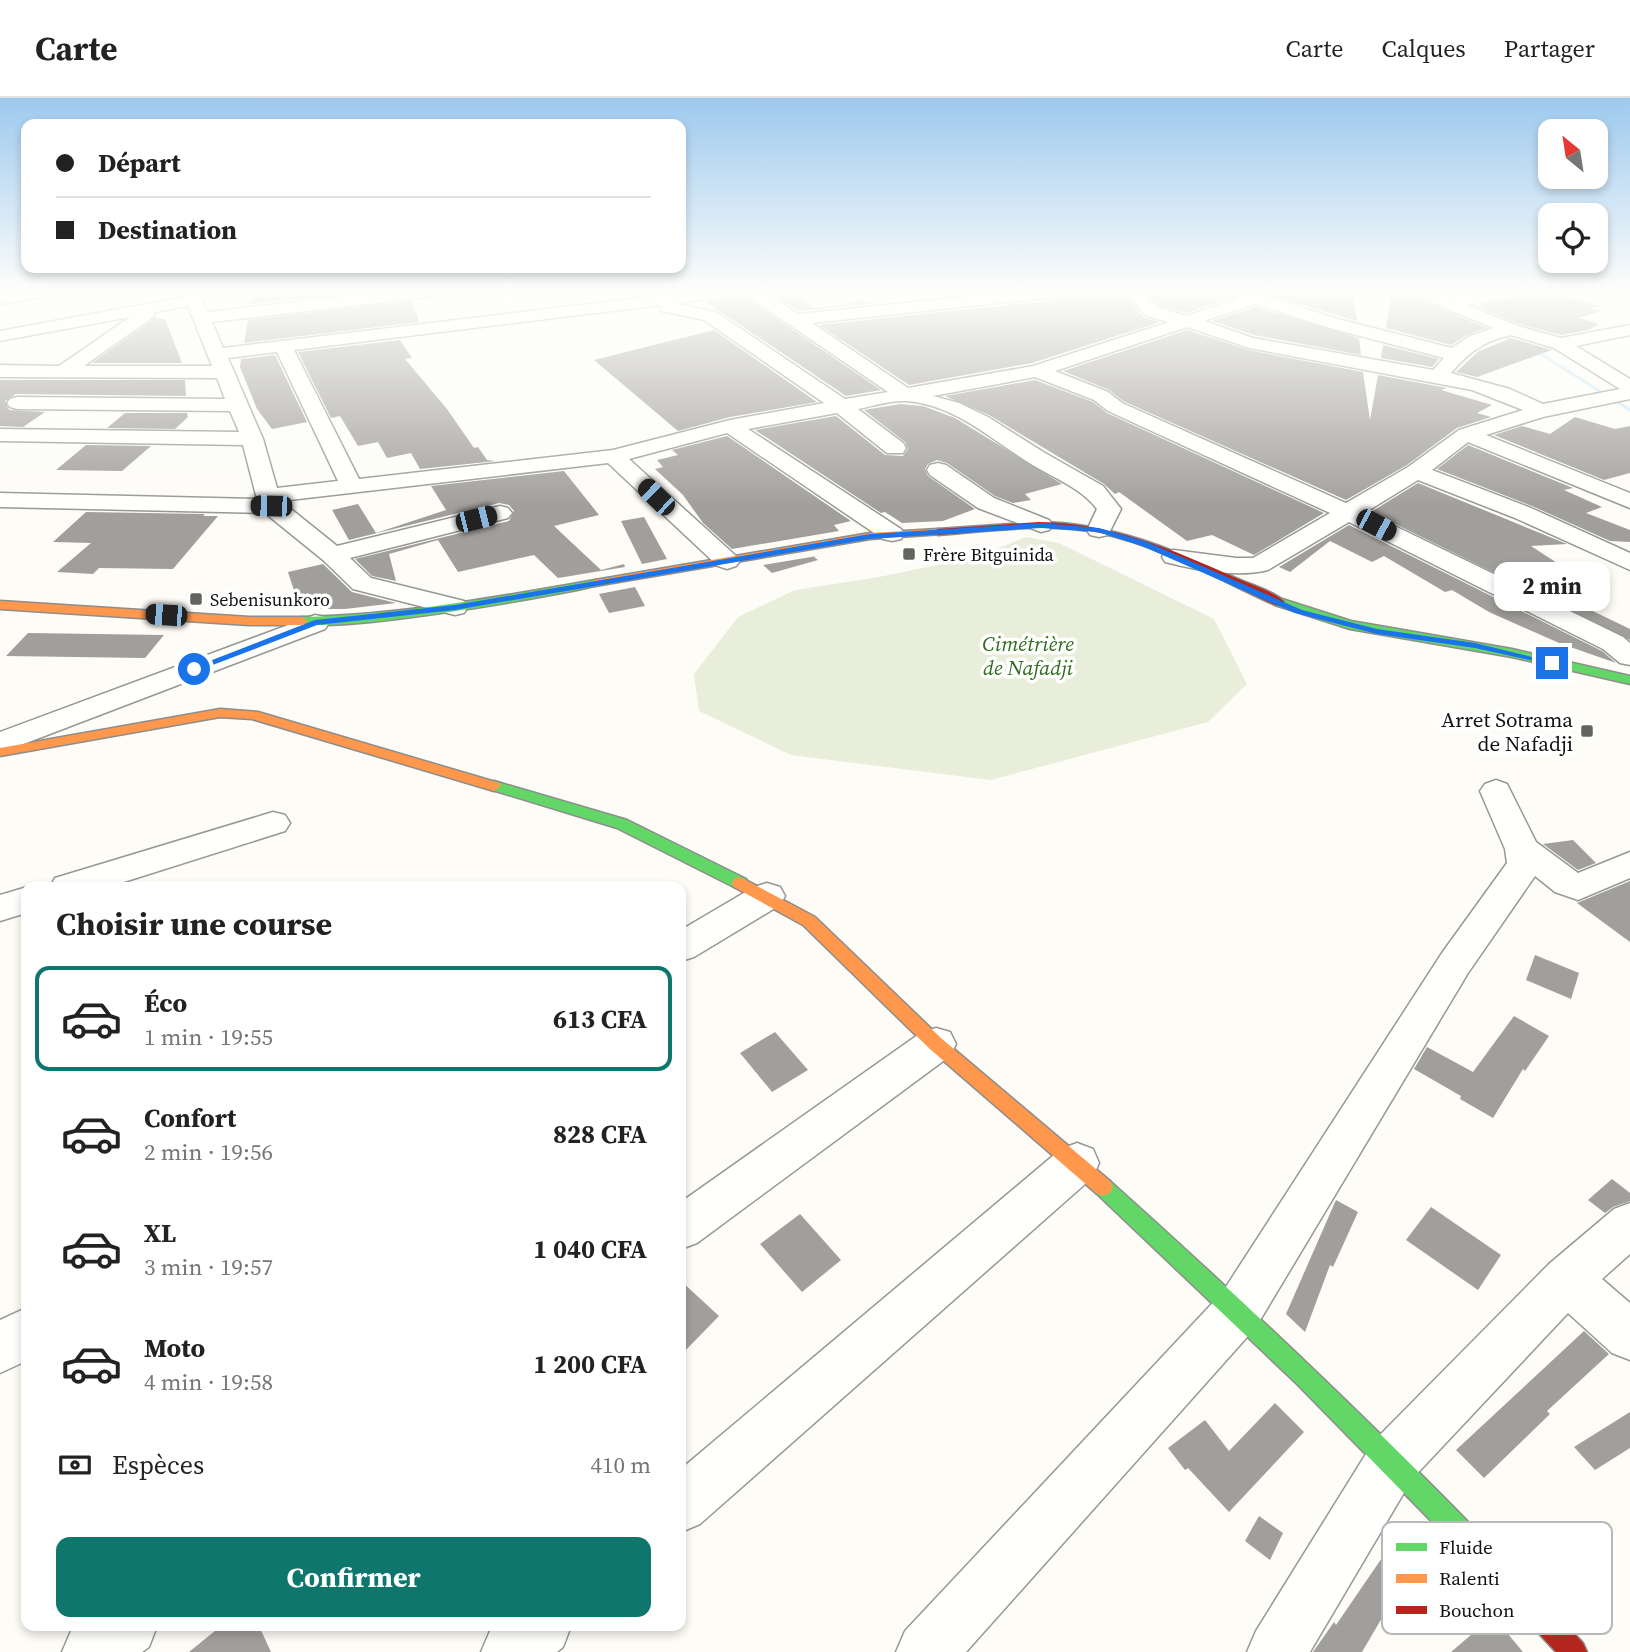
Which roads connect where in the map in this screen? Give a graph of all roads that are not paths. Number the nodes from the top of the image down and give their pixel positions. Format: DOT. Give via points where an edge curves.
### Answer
graph roads {
  1 [pos="220,363"];
  2 [pos="75,364"];
  3 [pos="211,364"];
  4 [pos="292,364"];
  5 [pos="779,364"];
  6 [pos="860,364"];
  7 [pos="1059,364"];
  8 [pos="1365,364"];
  9 [pos="1450,364"];
  10 [pos="1592,364"];
  11 [pos="0,371"];
  12 [pos="1037,371"];
  13 [pos="63,372"];
  14 [pos="1436,376"];
  15 [pos="1630,387"];
  16 [pos="1630,393"];
  17 [pos="904,394"];
  18 [pos="18,402"];
  19 [pos="238,405"];
  20 [pos="840,405"];
  21 [pos="1540,411"];
  22 [pos="0,415"];
  23 [pos="730,426"];
  24 [pos="1466,434"];
  25 [pos="0,435"];
  26 [pos="252,439"];
  27 [pos="895,448"];
  28 [pos="613,456"];
  29 [pos="937,470"];
  30 [pos="1416,472"];
  31 [pos="352,487"];
  32 [pos="0,500"];
  33 [pos="269,501"];
  34 [pos="1630,501"];
  35 [pos="1345,512"];
  36 [pos="500,513"];
  37 [pos="1041,525"];
  38 [pos="1099,530"];
  39 [pos="892,534"];
  40 [pos="332,555"];
  41 [pos="1174,557"];
  42 [pos="727,561"];
  43 [pos="1630,562"];
  44 [pos="0,605"];
  45 [pos="455,607"];
  46 [pos="315,623"];
  47 [pos="1630,657"];
  48 [pos="1630,680"];
  49 [pos="0,743"];
  50 [pos="0,752"];
  51 [pos="1496,792"];
  52 [pos="273,824"];
  53 [pos="1522,849"];
  54 [pos="1630,864"];
  55 [pos="84,882"];
  56 [pos="767,896"];
  57 [pos="21,902"];
  58 [pos="0,908"];
  59 [pos="686,944"];
  60 [pos="936,1044"];
  61 [pos="1077,1163"];
  62 [pos="686,1224"];
  63 [pos="1630,1224"];
  64 [pos="1566,1280"];
  65 [pos="1239,1310"];
  66 [pos="1630,1335"];
  67 [pos="21,1336"];
  68 [pos="0,1348"];
  69 [pos="1392,1461"];
  70 [pos="686,1502"];
  71 [pos="1450,1522"];
  72 [pos="121,1631"];
  73 [pos="536,1631"];
  74 [pos="1557,1634"];
  75 [pos="92,1652"];
  76 [pos="511,1652"];
  77 [pos="926,1652"];
  78 [pos="1277,1652"];
  79 [pos="1574,1652"];
  1 -- 19 [label="street"];
  2 -- 13 [label="street"];
  3 -- 13 [label="street"];
  4 -- 31 [label="street"];
  5 -- 20 [label="street"];
  6 -- 17 [label="street"];
  7 -- 12 [label="street"];
  8 -- 14 [label="street"];
  9 -- 14 [label="street"];
  10 -- 15 [label="street"];
  11 -- 13 [label="street"];
  12 -- 17 [label="street"];
  12 -- 35 [label="street" via="1101,396 1121,410"];
  13 -- 18 [label="street"];
  14 -- 21 [label="street" via="1522,399"];
  16 -- 21 [label="street"];
  17 -- 20 [label="street"];
  17 -- 38 [label="street" via="952,407 981,421 1095,491 1109,509"];
  18 -- 19 [label="street"];
  18 -- 22 [label="street"];
  19 -- 26 [label="street"];
  20 -- 23 [label="street"];
  20 -- 27 [label="street"];
  21 -- 24 [label="street"];
  23 -- 28 [label="street"];
  23 -- 39 [label="street"];
  24 -- 30 [label="street"];
  24 -- 34 [label="street"];
  25 -- 26 [label="street"];
  26 -- 33 [label="street"];
  28 -- 31 [label="street"];
  28 -- 42 [label="street"];
  29 -- 37 [label="street" via="986,503"];
  30 -- 35 [label="street"];
  30 -- 43 [label="street" via="1523,513"];
  31 -- 33 [label="street"];
  32 -- 33 [label="street"];
  33 -- 40 [label="street"];
  35 -- 41 [label="street" via="1259,565"];
  35 -- 47 [label="street" via="1613,643"];
  36 -- 40 [label="street"];
  37 -- 38 [label="street"];
  37 -- 39 [label="street"];
  38 -- 41 [label="street"];
  39 -- 42 [label="street"];
  40 -- 45 [label="street" via="362,584"];
  41 -- 48 [label="street" via="1298,611 1377,632 1475,646"];
  42 -- 45 [label="street"];
  44 -- 46 [label="street"];
  45 -- 46 [label="street"];
  46 -- 49 [label="street"];
  50 -- 56 [label="street" via="220,713 253,715 622,824"];
  51 -- 53 [label="street"];
  52 -- 55 [label="street"];
  53 -- 54 [label="street" via="1578,887"];
  53 -- 65 [label="street" via="1525,864 1455,963"];
  56 -- 59 [label="street"];
  56 -- 60 [label="street" via="809,921"];
  57 -- 58 [label="street"];
  60 -- 61 [label="street"];
  60 -- 62 [label="street"];
  61 -- 65 [label="street"];
  61 -- 70 [label="street"];
  63 -- 64 [label="street"];
  64 -- 66 [label="street"];
  64 -- 69 [label="street"];
  65 -- 69 [label="street"];
  65 -- 77 [label="street"];
  67 -- 68 [label="street"];
  69 -- 71 [label="street"];
  69 -- 78 [label="street"];
  72 -- 75 [label="street"];
  73 -- 76 [label="street"];
  74 -- 79 [label="street"];
}
